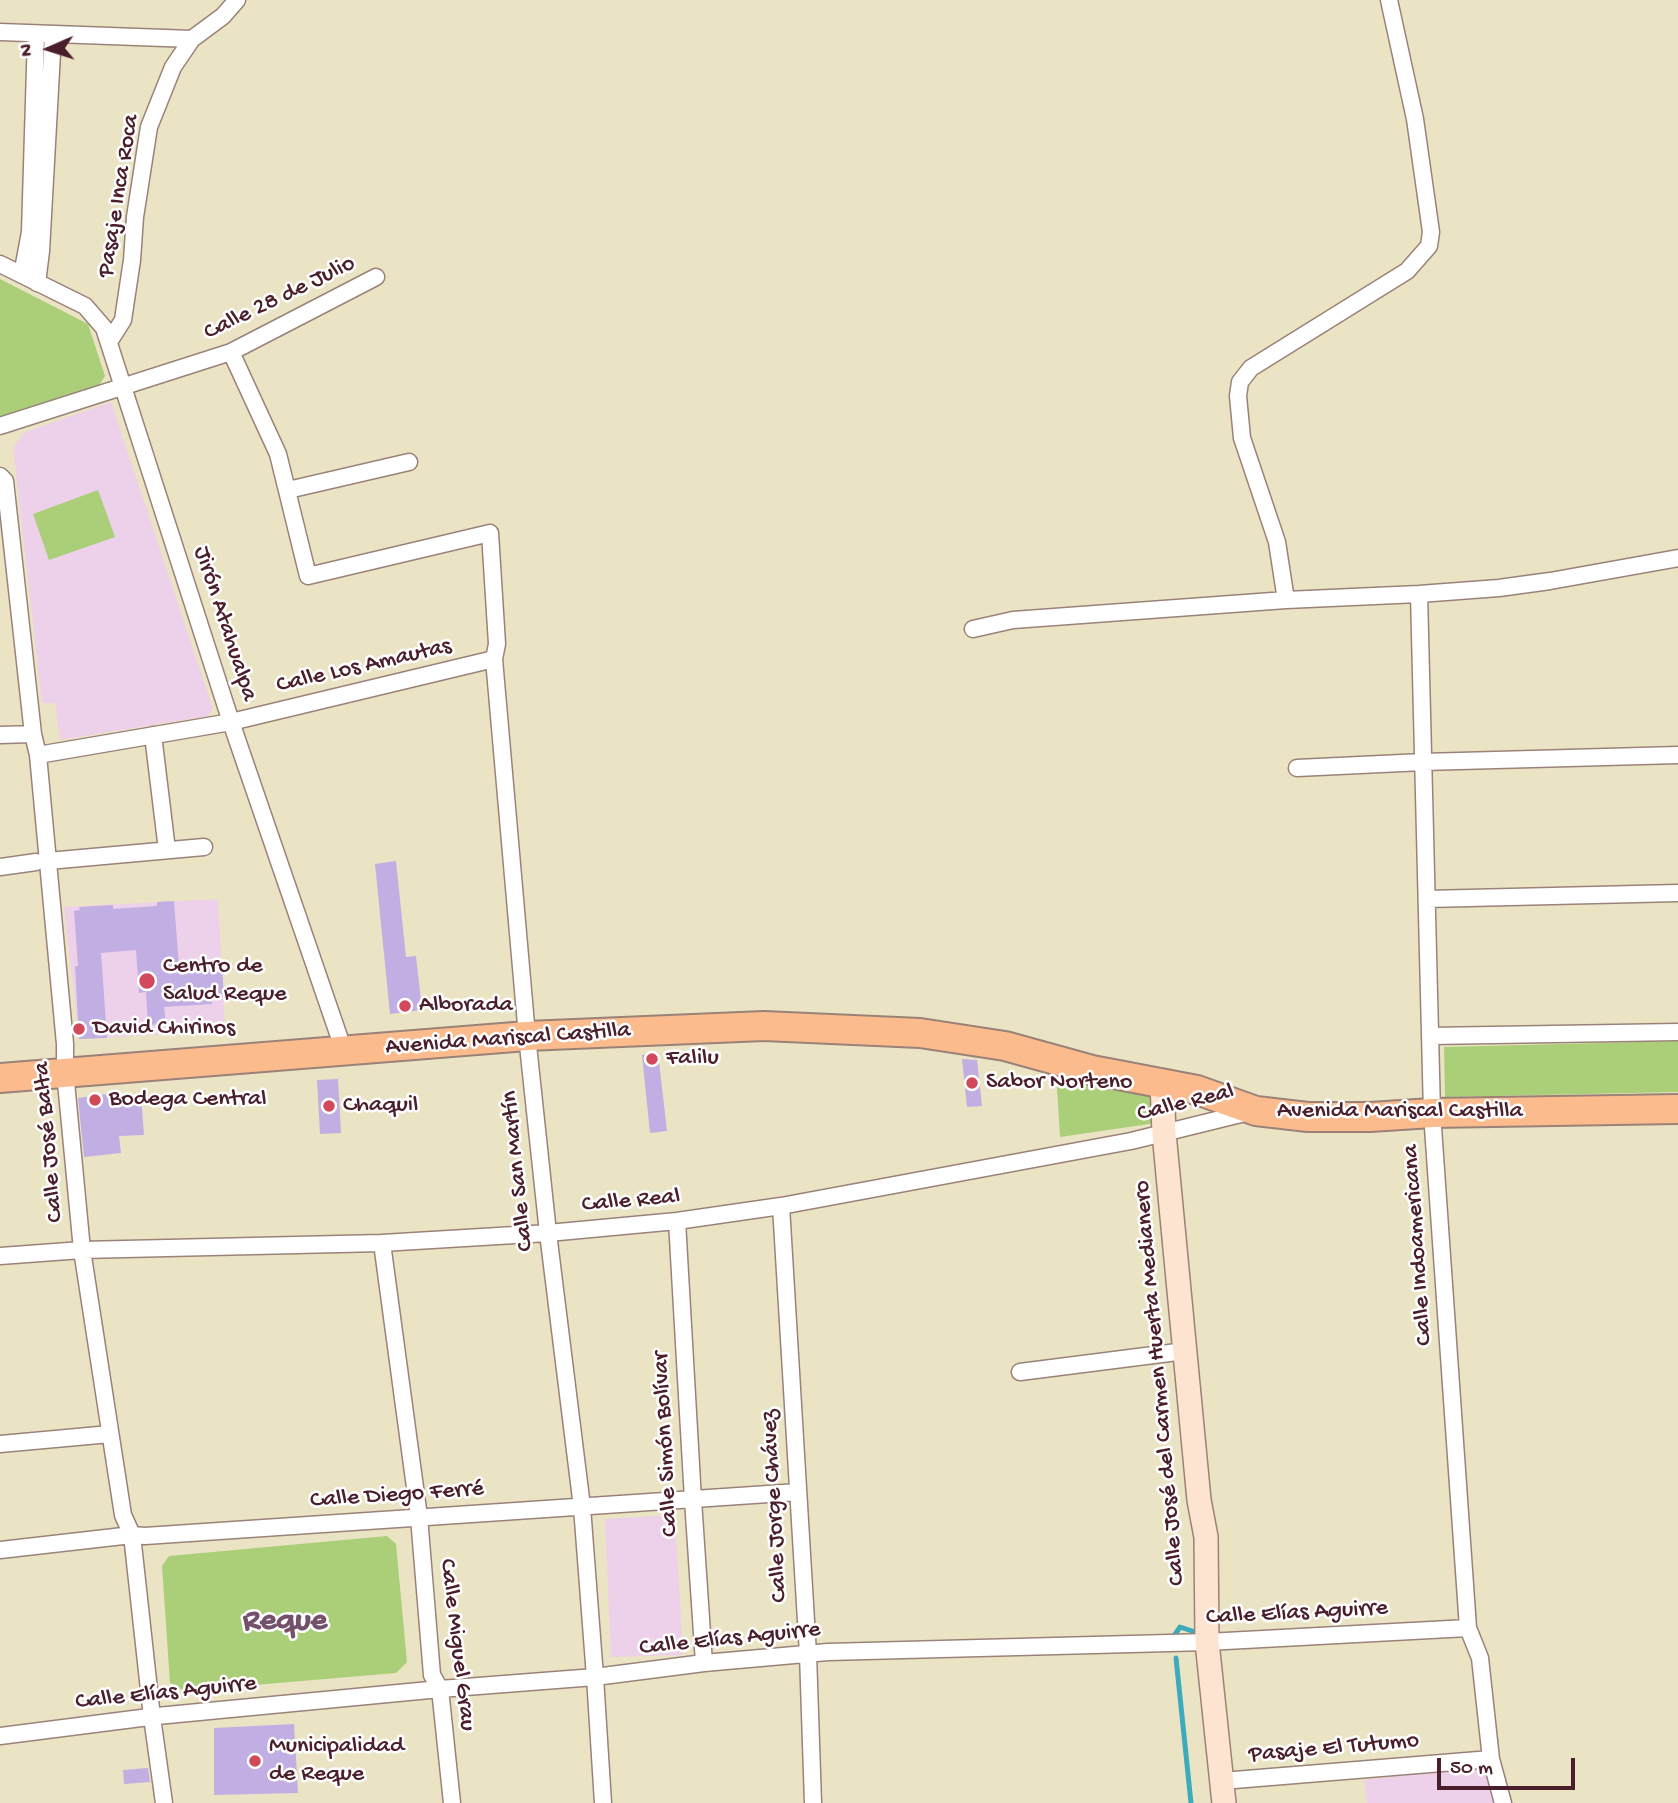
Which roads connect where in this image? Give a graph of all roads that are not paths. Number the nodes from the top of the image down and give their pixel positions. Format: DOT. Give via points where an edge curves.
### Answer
graph roads {
  1 [pos="237,0"];
  2 [pos="1389,0"];
  3 [pos="0,32"];
  4 [pos="36,35"];
  5 [pos="53,35"];
  6 [pos="192,39"];
  7 [pos="0,264"];
  8 [pos="22,275"];
  9 [pos="376,277"];
  10 [pos="37,282"];
  11 [pos="109,342"];
  12 [pos="232,352"];
  13 [pos="124,387"];
  14 [pos="0,426"];
  15 [pos="409,462"];
  16 [pos="0,476"];
  17 [pos="288,490"];
  18 [pos="1678,558"];
  19 [pos="1419,594"];
  20 [pos="1286,600"];
  21 [pos="973,629"];
  22 [pos="494,659"];
  23 [pos="231,722"];
  24 [pos="33,734"];
  25 [pos="0,735"];
  26 [pos="153,735"];
  27 [pos="38,755"];
  28 [pos="1678,755"];
  29 [pos="1423,762"];
  30 [pos="1297,768"];
  31 [pos="204,847"];
  32 [pos="167,850"];
  33 [pos="42,861"];
  34 [pos="0,867"];
  35 [pos="1678,894"];
  36 [pos="1427,899"];
  37 [pos="1678,1032"];
  38 [pos="527,1036"];
  39 [pos="1430,1036"];
  40 [pos="344,1051"];
  41 [pos="65,1072"];
  42 [pos="0,1078"];
  43 [pos="1162,1083"];
  44 [pos="1678,1109"];
  45 [pos="1256,1111"];
  46 [pos="1432,1113"];
  47 [pos="1164,1133"];
  48 [pos="781,1206"];
  49 [pos="677,1222"];
  50 [pos="548,1233"];
  51 [pos="382,1243"];
  52 [pos="82,1250"];
  53 [pos="0,1256"];
  54 [pos="1185,1351"];
  55 [pos="1020,1372"];
  56 [pos="110,1434"];
  57 [pos="0,1444"];
  58 [pos="798,1492"];
  59 [pos="693,1500"];
  60 [pos="582,1507"];
  61 [pos="419,1517"];
  62 [pos="132,1535"];
  63 [pos="0,1550"];
  64 [pos="1468,1628"];
  65 [pos="1207,1642"];
  66 [pos="807,1654"];
  67 [pos="704,1663"];
  68 [pos="595,1677"];
  69 [pos="440,1689"];
  70 [pos="152,1717"];
  71 [pos="0,1736"];
  72 [pos="1491,1759"];
  73 [pos="1223,1792"];
  74 [pos="164,1803"];
  75 [pos="452,1803"];
  76 [pos="603,1803"];
  77 [pos="813,1803"];
  78 [pos="1503,1803"];
  1 -- 6 [label="street, Pasaje Inca Roca"];
  2 -- 20 [label="street" via="1415,119 1431,232 1429,246 1407,271 1251,368 1240,382 1242,438 1277,542"];
  3 -- 4 [label="street"];
  4 -- 5 [label="street"];
  4 -- 8 [label="street" via="30,232"];
  5 -- 6 [label="street"];
  5 -- 10 [label="street"];
  6 -- 11 [label="street, Pasaje Inca Roca" via="173,67 149,127 123,320"];
  7 -- 8 [label="street, Jirón Atahualpa"];
  8 -- 10 [label="street, Jirón Atahualpa"];
  9 -- 12 [label="street, Calle 28 de Julio"];
  10 -- 11 [label="street, Jirón Atahualpa" via="85,306 104,328"];
  11 -- 13 [label="street, Jirón Atahualpa"];
  12 -- 13 [label="street, Calle 28 de Julio"];
  12 -- 17 [label="street" via="278,454"];
  13 -- 14 [label="street, Calle 28 de Julio"];
  13 -- 23 [label="street, Jirón Atahualpa"];
  15 -- 17 [label="street"];
  16 -- 24 [label="street, Calle José Balta" via="5,481"];
  17 -- 22 [label="street, Calle San Martín" via="308,576 490,533"];
  18 -- 19 [label="street" via="1550,581"];
  19 -- 20 [label="street"];
  19 -- 29 [label="street, Calle Indoamericana"];
  20 -- 21 [label="street" via="1013,620"];
  22 -- 23 [label="street, Calle Los Amautas"];
  22 -- 38 [label="street, Calle San Martín"];
  23 -- 26 [label="street, Calle Los Amautas"];
  23 -- 40 [label="street, Jirón Atahualpa"];
  24 -- 25 [label="street"];
  24 -- 27 [label="street, Calle José Balta"];
  26 -- 27 [label="street, Calle Los Amautas"];
  26 -- 32 [label="street"];
  27 -- 33 [label="street, Calle José Balta"];
  28 -- 29 [label="street"];
  29 -- 30 [label="street"];
  29 -- 36 [label="street, Calle Indoamericana"];
  31 -- 32 [label="street"];
  32 -- 33 [label="street"];
  33 -- 34 [label="street"];
  33 -- 41 [label="street, Calle José Balta"];
  35 -- 36 [label="street"];
  36 -- 39 [label="street, Calle Indoamericana"];
  37 -- 39 [label="street"];
  38 -- 40 [label="highway, Avenida Mariscal Castilla"];
  38 -- 43 [label="highway, Avenida Mariscal Castilla" via="764,1026 920,1033 1005,1046"];
  38 -- 50 [label="street, Calle San Martín"];
  39 -- 46 [label="street, Calle Indoamericana"];
  40 -- 41 [label="highway, Avenida Mariscal Castilla"];
  41 -- 42 [label="highway, Avenida Mariscal Castilla"];
  41 -- 52 [label="street, Calle José Balta"];
  43 -- 45 [label="highway, Avenida Mariscal Castilla"];
  43 -- 47 [label="street, Calle José del Carmen Huerta Medianero"];
  44 -- 46 [label="highway, Avenida Mariscal Castilla"];
  45 -- 46 [label="highway, Avenida Mariscal Castilla" via="1308,1117"];
  45 -- 47 [label="street, Calle Real"];
  46 -- 64 [label="street, Calle Indoamericana"];
  47 -- 48 [label="street, Calle Real"];
  47 -- 54 [label="street, Calle José del Carmen Huerta Medianero"];
  48 -- 49 [label="street, Calle Real"];
  48 -- 58 [label="street, Calle Jorge Chávez"];
  49 -- 50 [label="street, Calle Real"];
  49 -- 59 [label="street, Calle Simón Bolívar"];
  50 -- 51 [label="street, Calle Real"];
  50 -- 60 [label="street, Calle San Martín"];
  51 -- 52 [label="street, Calle Real"];
  51 -- 61 [label="street, Calle Miguel Grau"];
  52 -- 53 [label="street, Calle Real"];
  52 -- 56 [label="street, Calle José Balta"];
  54 -- 55 [label="street"];
  54 -- 65 [label="street, Calle José del Carmen Huerta Medianero" via="1206,1537"];
  56 -- 57 [label="street"];
  56 -- 62 [label="street, Calle José Balta" via="123,1515"];
  58 -- 59 [label="street, Calle Diego Ferré"];
  58 -- 66 [label="street, Calle Jorge Chávez"];
  59 -- 60 [label="street, Calle Diego Ferré"];
  59 -- 67 [label="street, Calle Simón Bolívar"];
  60 -- 61 [label="street, Calle Diego Ferré"];
  60 -- 68 [label="street, Calle San Martín"];
  61 -- 62 [label="street, Calle Diego Ferré"];
  61 -- 69 [label="street, Calle Miguel Grau" via="432,1675"];
  62 -- 63 [label="street, Calle Diego Ferré"];
  62 -- 70 [label="street, Calle José Balta"];
  64 -- 65 [label="street, Calle Elías Aguirre"];
  64 -- 72 [label="street, Calle Indoamericana" via="1480,1658"];
  65 -- 66 [label="street, Calle Elías Aguirre"];
  65 -- 73 [label="street, Calle José del Carmen Huerta Medianero"];
  66 -- 67 [label="street, Calle Elías Aguirre"];
  66 -- 77 [label="street, Calle Jorge Chávez"];
  67 -- 68 [label="street, Calle Elías Aguirre"];
  68 -- 69 [label="street, Calle Elías Aguirre"];
  68 -- 76 [label="street, Calle San Martín"];
  69 -- 70 [label="street, Calle Elías Aguirre"];
  69 -- 75 [label="street, Calle Miguel Grau"];
  70 -- 71 [label="street, Calle Elías Aguirre"];
  70 -- 74 [label="street, Calle José Balta"];
  72 -- 73 [label="street, Pasaje El Tutumo"];
  72 -- 78 [label="street, Calle Indoamericana"];
}
